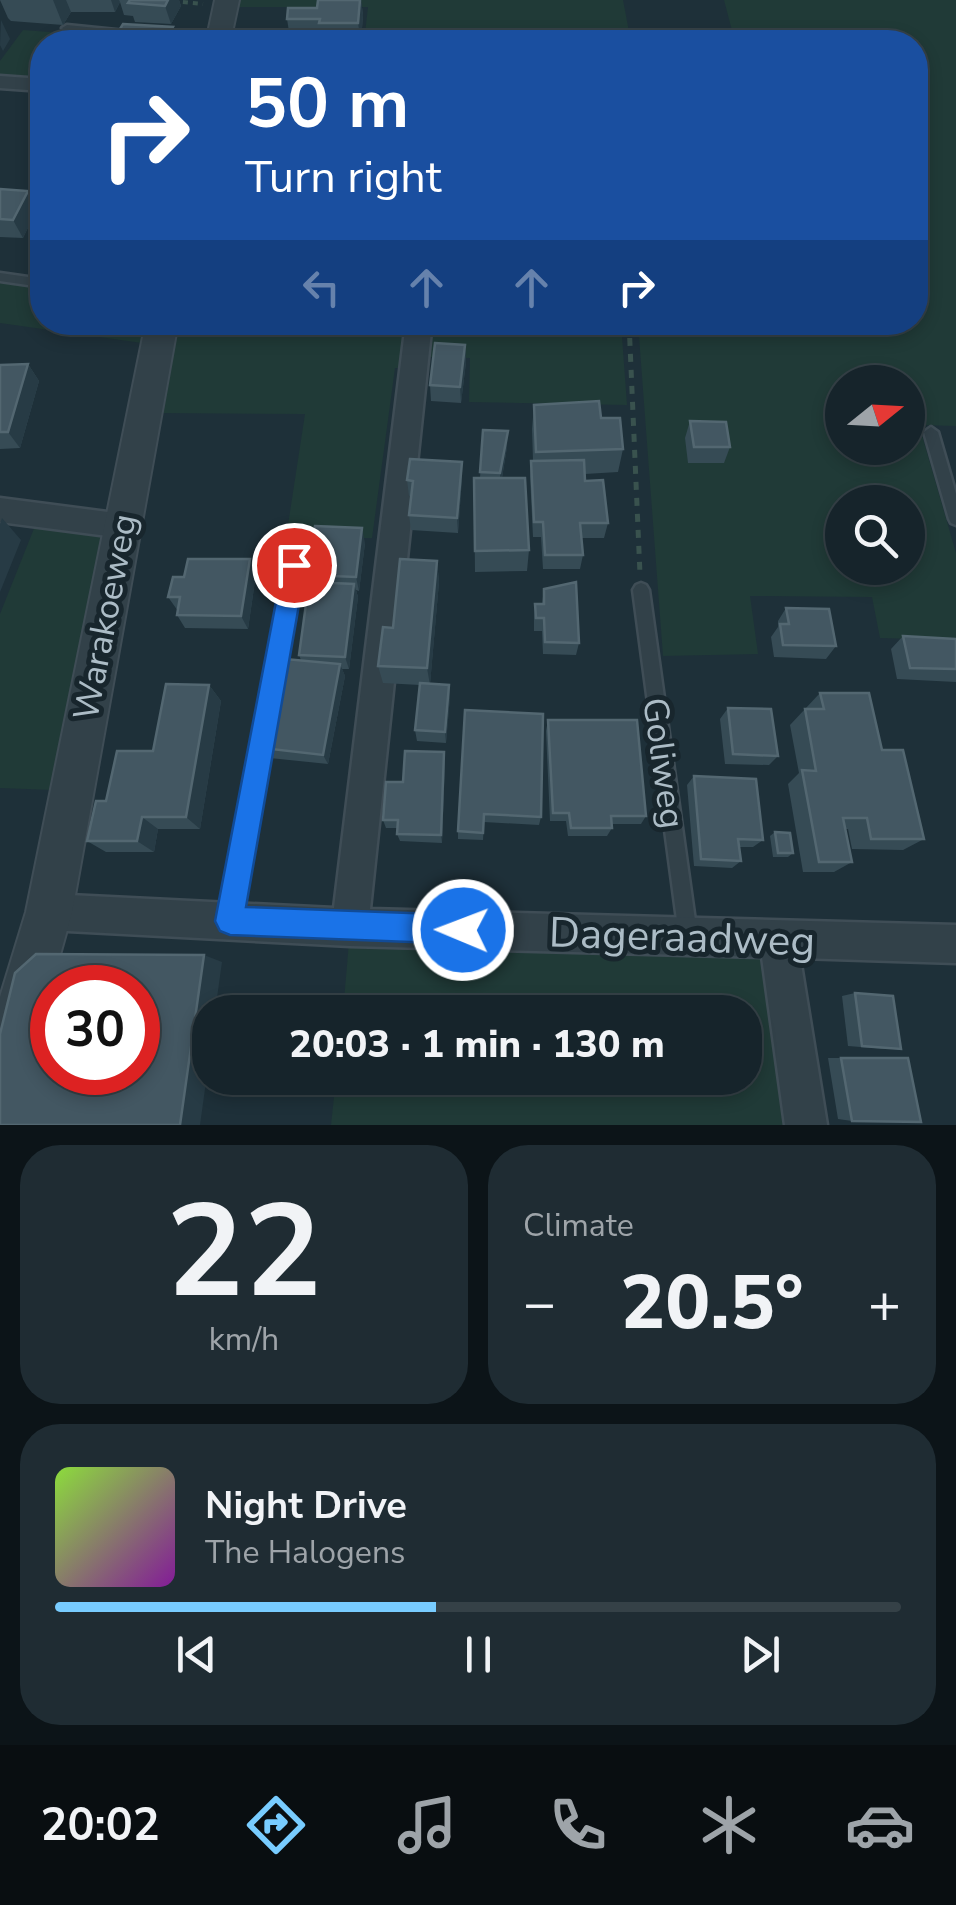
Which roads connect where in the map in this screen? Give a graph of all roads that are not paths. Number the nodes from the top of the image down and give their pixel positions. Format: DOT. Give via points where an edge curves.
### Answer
graph roads {
  1 [pos="227,2"];
  2 [pos="67,28"];
  3 [pos="86,30"];
  4 [pos="221,30"];
  5 [pos="0,82"];
  6 [pos="30,84"];
  7 [pos="0,277"];
  8 [pos="30,281"];
  9 [pos="159,335"];
  10 [pos="418,335"];
  11 [pos="931,432"];
  12 [pos="0,510"];
  13 [pos="956,519"];
  14 [pos="122,526"];
  15 [pos="294,565"];
  16 [pos="641,590"];
  17 [pos="270,696"];
  18 [pos="267,715"];
  19 [pos="49,912"];
  20 [pos="230,921"];
  21 [pos="350,927"];
  22 [pos="688,934"];
  23 [pos="778,939"];
  24 [pos="956,944"];
  25 [pos="0,1080"];
  26 [pos="806,1125"];
  1 -- 4 [label="street"];
  2 -- 3 [label="lane"];
  5 -- 6 [label="street"];
  7 -- 8 [label="lane"];
  9 -- 14 [label="street, Warakoeweg"];
  10 -- 21 [label="street"];
  11 -- 13 [label="lane"];
  12 -- 14 [label="street"];
  14 -- 19 [label="street, Warakoeweg"];
  15 -- 17 [label="lane"];
  16 -- 22 [label="lane, Goliweg"];
  18 -- 20 [label="lane"];
  19 -- 20 [label="street, Dageraadweg"];
  19 -- 25 [label="street, Warakoeweg"];
  20 -- 21 [label="street, Dageraadweg"];
  21 -- 22 [label="street, Dageraadweg"];
  22 -- 23 [label="street, Dageraadweg"];
  23 -- 24 [label="street, Dageraadweg"];
  23 -- 26 [label="street"];
}
